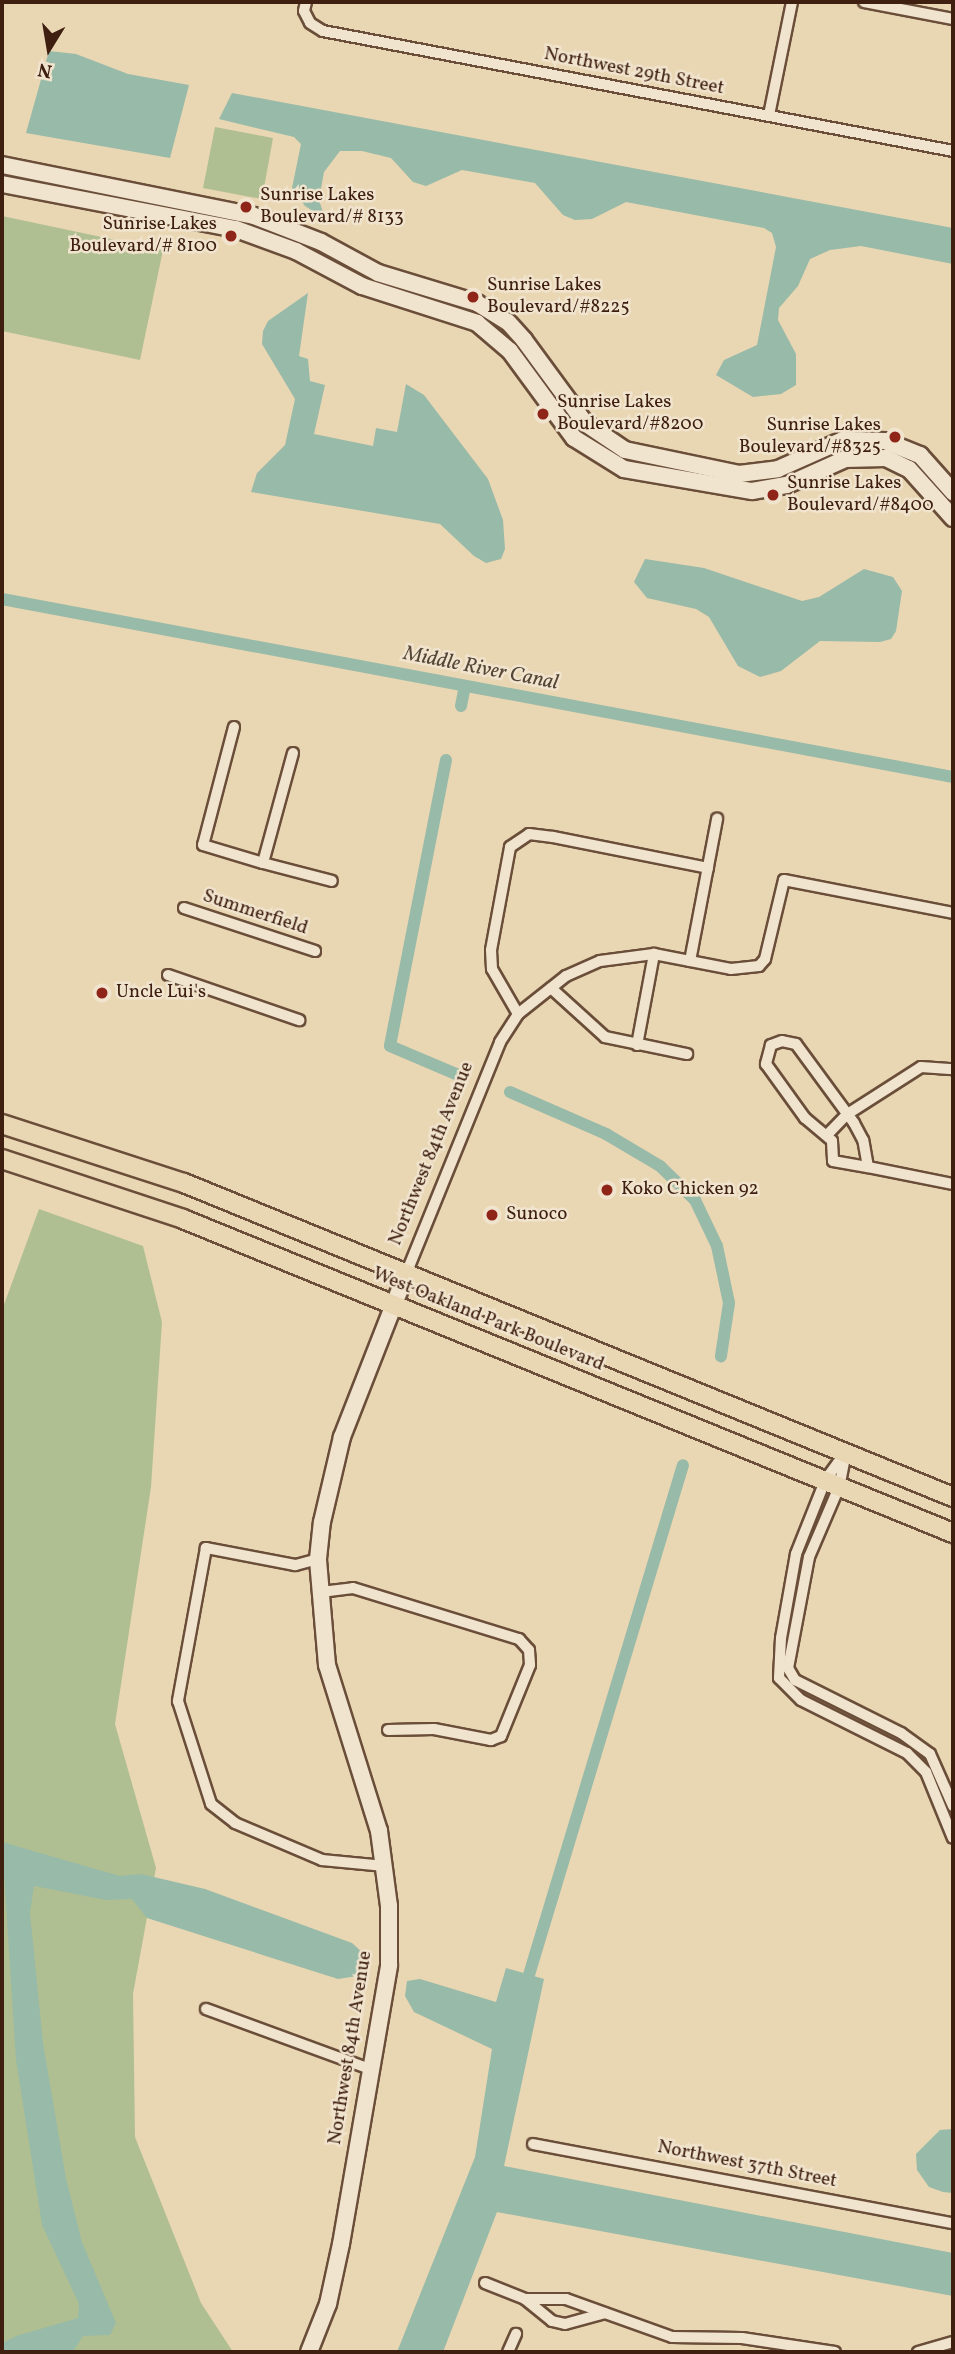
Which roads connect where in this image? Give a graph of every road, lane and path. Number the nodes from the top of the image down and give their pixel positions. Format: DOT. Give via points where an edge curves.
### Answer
graph roads {
  1 [pos="306,2"];
  2 [pos="792,2"];
  3 [pos="864,2"];
  4 [pos="953,19"];
  5 [pos="769,115"];
  6 [pos="953,151"];
  7 [pos="2,165"];
  8 [pos="2,184"];
  9 [pos="953,492"];
  10 [pos="953,518"];
  11 [pos="234,727"];
  12 [pos="293,753"];
  13 [pos="718,819"];
  14 [pos="263,863"];
  15 [pos="708,868"];
  16 [pos="332,881"];
  17 [pos="184,908"];
  18 [pos="953,913"];
  19 [pos="315,951"];
  20 [pos="654,954"];
  21 [pos="690,961"];
  22 [pos="168,975"];
  23 [pos="551,988"];
  24 [pos="518,1014"];
  25 [pos="299,1020"];
  26 [pos="637,1045"];
  27 [pos="687,1054"];
  28 [pos="953,1069"];
  29 [pos="846,1115"];
  30 [pos="2,1124"];
  31 [pos="827,1135"];
  32 [pos="2,1159"];
  33 [pos="868,1167"];
  34 [pos="953,1184"];
  35 [pos="406,1274"];
  36 [pos="393,1304"];
  37 [pos="845,1453"];
  38 [pos="832,1484"];
  39 [pos="953,1497"];
  40 [pos="953,1533"];
  41 [pos="318,1559"];
  42 [pos="321,1592"];
  43 [pos="814,1691"];
  44 [pos="790,1693"];
  45 [pos="388,1730"];
  46 [pos="953,1806"];
  47 [pos="953,1838"];
  48 [pos="385,1866"];
  49 [pos="206,2009"];
  50 [pos="369,2069"];
  51 [pos="533,2144"];
  52 [pos="953,2224"];
  53 [pos="485,2283"];
  54 [pos="525,2299"];
  55 [pos="606,2313"];
  56 [pos="516,2334"];
  57 [pos="953,2342"];
  58 [pos="803,2351"];
  59 [pos="309,2352"];
  60 [pos="508,2352"];
  61 [pos="835,2352"];
  62 [pos="918,2352"];
  1 -- 5 [label="street, Northwest 29th Street" via="304,11 310,23 323,31"];
  2 -- 5 [label="street"];
  3 -- 4 [label="street"];
  5 -- 6 [label="street, Northwest 29th Street"];
  7 -- 9 [label="street" via="254,216 321,242 378,273 477,303 508,322 584,423 625,450 738,474 778,469 843,440 885,441 920,455"];
  8 -- 10 [label="street" via="236,229 296,251 374,291 477,323 510,351 574,438 624,469 752,491 787,485 845,458 886,458 909,469"];
  11 -- 14 [label="street" via="203,845"];
  12 -- 14 [label="street"];
  13 -- 15 [label="street"];
  14 -- 16 [label="street"];
  15 -- 21 [label="street"];
  15 -- 24 [label="street" via="553,836 529,834 518,839 510,847 491,950 492,969"];
  17 -- 19 [label="street, Summerfield"];
  18 -- 21 [label="street, Northwest 84th Avenue" via="784,880 765,959 759,966 731,969"];
  20 -- 21 [label="street, Northwest 84th Avenue"];
  20 -- 23 [label="street, Northwest 84th Avenue" via="600,961"];
  20 -- 26 [label="street"];
  22 -- 25 [label="street"];
  23 -- 24 [label="street, Northwest 84th Avenue"];
  23 -- 26 [label="street" via="605,1037"];
  24 -- 35 [label="street, Northwest 84th Avenue" via="500,1042"];
  26 -- 27 [label="street"];
  28 -- 29 [label="street" via="920,1067"];
  29 -- 31 [label="street"];
  29 -- 31 [label="street" via="796,1044 782,1041 771,1045 766,1064 805,1118"];
  29 -- 33 [label="street" via="863,1140"];
  30 -- 35 [label="main road, West Oakland Park Boulevard" via="184,1183"];
  31 -- 33 [label="street" via="832,1141 833,1161"];
  32 -- 36 [label="main road, West Oakland Park Boulevard" via="135,1200"];
  33 -- 34 [label="street"];
  35 -- 36 [label="street, Northwest 84th Avenue"];
  35 -- 37 [label="main road, West Oakland Park Boulevard"];
  36 -- 38 [label="main road, West Oakland Park Boulevard"];
  36 -- 41 [label="street, Northwest 84th Avenue" via="327,1490"];
  37 -- 38 [label="street"];
  37 -- 39 [label="main road, West Oakland Park Boulevard"];
  38 -- 40 [label="main road, West Oakland Park Boulevard"];
  38 -- 43 [label="street" via="809,1557 789,1668 795,1680"];
  38 -- 44 [label="street" via="796,1554 781,1637 779,1678"];
  41 -- 42 [label="street, Northwest 84th Avenue"];
  41 -- 48 [label="street" via="295,1565 206,1548 178,1701 211,1804 235,1823 322,1860"];
  42 -- 45 [label="street" via="353,1588 519,1639 529,1650 530,1665 501,1736 491,1740 434,1729"];
  42 -- 48 [label="street, Northwest 84th Avenue" via="327,1665 379,1831"];
  43 -- 44 [label="street"];
  43 -- 46 [label="street" via="901,1733 930,1754"];
  44 -- 47 [label="street" via="907,1753 926,1772"];
  48 -- 50 [label="street, Northwest 84th Avenue" via="389,1965"];
  49 -- 50 [label="street"];
  50 -- 59 [label="street, Northwest 84th Avenue" via="328,2304"];
  51 -- 52 [label="street, Northwest 37th Street"];
  53 -- 54 [label="street"];
  54 -- 55 [label="street" via="566,2299"];
  54 -- 55 [label="street" via="552,2321 565,2325"];
  55 -- 58 [label="street" via="672,2337 743,2338"];
  56 -- 60 [label="street"];
  57 -- 62 [label="street"];
  58 -- 61 [label="street"];
}
